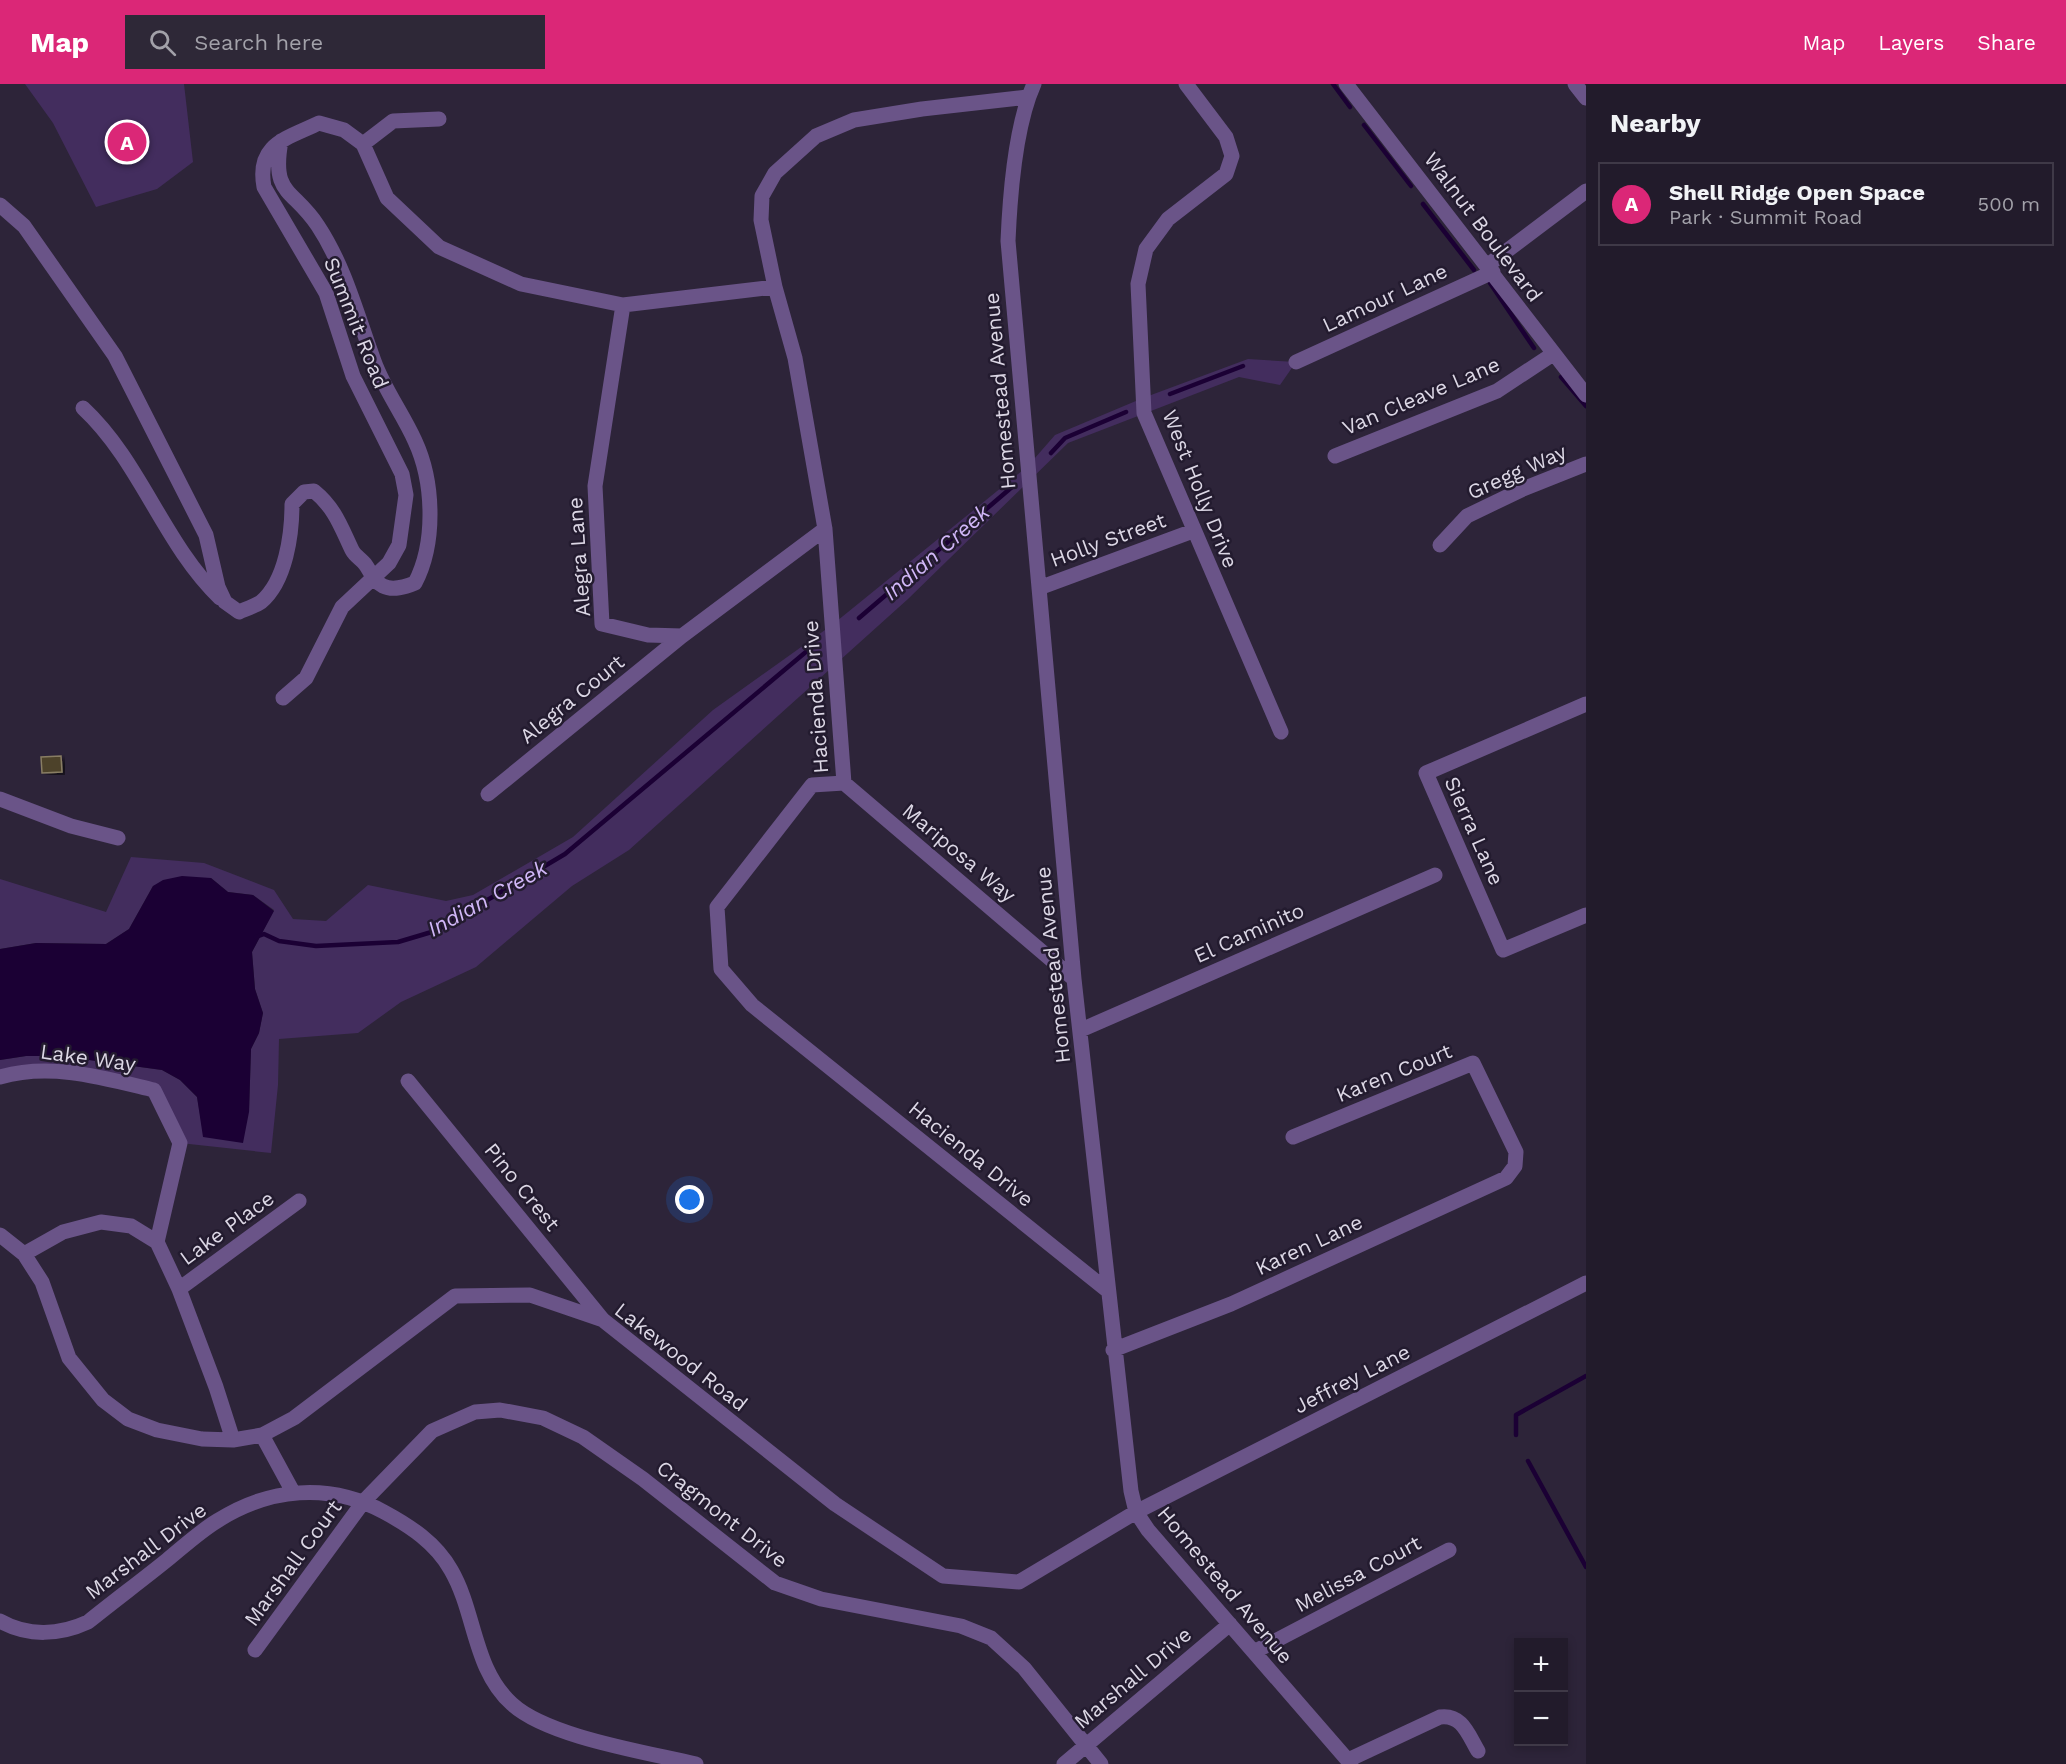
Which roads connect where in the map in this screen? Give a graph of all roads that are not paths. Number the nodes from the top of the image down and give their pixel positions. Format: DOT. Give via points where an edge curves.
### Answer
graph roads {
  1 [pos="1186,84"];
  2 [pos="1346,84"];
  3 [pos="1575,84"];
  4 [pos="1031,91"];
  5 [pos="1586,98"];
  6 [pos="439,119"];
  7 [pos="281,141"];
  8 [pos="363,144"];
  9 [pos="1586,191"];
  10 [pos="0,205"];
  11 [pos="1490,268"];
  12 [pos="775,287"];
  13 [pos="623,305"];
  14 [pos="1553,354"];
  15 [pos="1296,362"];
  16 [pos="1586,395"];
  17 [pos="83,408"];
  18 [pos="1335,456"];
  19 [pos="1586,464"];
  20 [pos="825,529"];
  21 [pos="1193,531"];
  22 [pos="1440,545"];
  23 [pos="374,579"];
  24 [pos="1039,588"];
  25 [pos="225,602"];
  26 [pos="682,636"];
  27 [pos="283,698"];
  28 [pos="1586,704"];
  29 [pos="1281,732"];
  30 [pos="844,783"];
  31 [pos="488,794"];
  32 [pos="0,799"];
  33 [pos="118,838"];
  34 [pos="1435,875"];
  35 [pos="1586,915"];
  36 [pos="1074,979"];
  37 [pos="1081,1030"];
  38 [pos="0,1077"];
  39 [pos="408,1081"];
  40 [pos="1293,1137"];
  41 [pos="1515,1166"];
  42 [pos="299,1201"];
  43 [pos="0,1235"];
  44 [pos="157,1242"];
  45 [pos="24,1254"];
  46 [pos="1586,1283"];
  47 [pos="179,1289"];
  48 [pos="1108,1291"];
  49 [pos="603,1320"];
  50 [pos="1113,1350"];
  51 [pos="261,1435"];
  52 [pos="233,1440"];
  53 [pos="293,1492"];
  54 [pos="364,1501"];
  55 [pos="1136,1512"];
  56 [pos="1449,1550"];
  57 [pos="0,1621"];
  58 [pos="1230,1624"];
  59 [pos="255,1650"];
  60 [pos="1254,1652"];
  61 [pos="1086,1746"];
  62 [pos="1478,1751"];
  63 [pos="1349,1762"];
  64 [pos="696,1764"];
  65 [pos="1065,1764"];
  66 [pos="1101,1764"];
  1 -- 21 [label="street, West Holly Drive" via="1226,137 1232,156 1226,174 1168,219 1146,249 1138,284 1144,413"];
  2 -- 11 [label="street, Walnut Boulevard"];
  3 -- 5 [label="street"];
  4 -- 12 [label="street, Hacienda Drive" via="854,120 816,136 775,173 762,196 761,220"];
  4 -- 24 [label="street, Homestead Avenue" via="1010,200 1008,241"];
  6 -- 8 [label="street" via="393,121"];
  7 -- 8 [label="street, Summit Road" via="319,123 344,130"];
  7 -- 23 [label="street, Summit Road" via="266,153 261,172 264,187 326,293 353,375 402,474 406,495 399,545"];
  7 -- 23 [label="street" via="277,162 281,184 318,226 347,283 374,363 416,443 425,472 429,535 415,583 402,588 386,587"];
  8 -- 13 [label="street" via="387,198 439,247 521,284"];
  9 -- 11 [label="street, Lamour Lane"];
  10 -- 25 [label="street" via="24,226 115,356 206,535"];
  11 -- 14 [label="street, Walnut Boulevard"];
  11 -- 15 [label="street, Lamour Lane"];
  12 -- 13 [label="street"];
  12 -- 20 [label="street, Hacienda Drive" via="795,358"];
  13 -- 26 [label="street, Alegra Lane" via="595,486 602,624 648,634"];
  14 -- 16 [label="street, Walnut Boulevard"];
  14 -- 18 [label="street, Van Cleave Lane" via="1497,391"];
  17 -- 25 [label="street" via="116,443 184,555"];
  19 -- 22 [label="street, Gregg Way" via="1467,516"];
  20 -- 26 [label="street"];
  20 -- 30 [label="street, Hacienda Drive"];
  21 -- 24 [label="street, Holly Street"];
  21 -- 29 [label="street, West Holly Drive"];
  23 -- 25 [label="street" via="353,553 331,507 314,491 304,492 292,504 292,522 278,580 261,602 239,612"];
  23 -- 27 [label="street, Summit Road" via="342,607 306,678"];
  24 -- 36 [label="street, Homestead Avenue"];
  26 -- 31 [label="street, Alegra Court"];
  28 -- 35 [label="street, Sierra Lane" via="1426,773 1503,950"];
  30 -- 36 [label="street, Mariposa Way"];
  30 -- 48 [label="street, Hacienda Drive" via="812,785 717,907 721,969 752,1005"];
  32 -- 33 [label="street" via="71,826"];
  34 -- 37 [label="street, El Caminito"];
  36 -- 37 [label="street, Homestead Avenue"];
  37 -- 48 [label="street, Homestead Avenue"];
  38 -- 44 [label="street, Lake Way" via="39,1069 154,1090 180,1143"];
  39 -- 49 [label="street, Pino Crest"];
  40 -- 41 [label="street, Karen Court" via="1473,1064 1516,1152"];
  41 -- 50 [label="street, Karen Lane" via="1506,1178 1252,1294"];
  42 -- 47 [label="street, Lake Place"];
  43 -- 45 [label="street, Lakewood Road"];
  44 -- 45 [label="street" via="131,1226 101,1222 63,1233"];
  44 -- 47 [label="street"];
  45 -- 52 [label="street, Lakewood Road" via="42,1282 69,1358 103,1400 128,1419 157,1430 202,1439"];
  46 -- 55 [label="street, Jeffrey Lane"];
  47 -- 52 [label="street"];
  48 -- 50 [label="street, Homestead Avenue"];
  49 -- 51 [label="street, Lakewood Road" via="530,1295 455,1296 294,1418"];
  49 -- 55 [label="street, Lakewood Road" via="835,1504 943,1576 1019,1582"];
  50 -- 55 [label="street, Homestead Avenue"];
  51 -- 52 [label="street, Lakewood Road"];
  51 -- 53 [label="street"];
  53 -- 54 [label="street, Marshall Drive" via="327,1492"];
  53 -- 57 [label="street, Marshall Drive" via="217,1521 88,1622 57,1632 31,1633"];
  54 -- 59 [label="street, Marshall Court"];
  54 -- 61 [label="street, Cragmont Drive" via="432,1431 452,1420 475,1412 500,1410 543,1418 583,1437 644,1479 775,1583 821,1599 961,1626 991,1638 1024,1668"];
  54 -- 64 [label="street, Marshall Drive" via="412,1528 447,1563 457,1580 481,1658 512,1704 556,1729"];
  55 -- 58 [label="street, Homestead Avenue"];
  56 -- 60 [label="street, Melissa Court"];
  58 -- 60 [label="street, Homestead Avenue"];
  58 -- 61 [label="street, Marshall Drive"];
  60 -- 63 [label="street, Homestead Avenue"];
  61 -- 65 [label="street, Marshall Drive"];
  61 -- 66 [label="street, Cragmont Drive"];
  62 -- 63 [label="street" via="1462,1723 1449,1716"];
}
